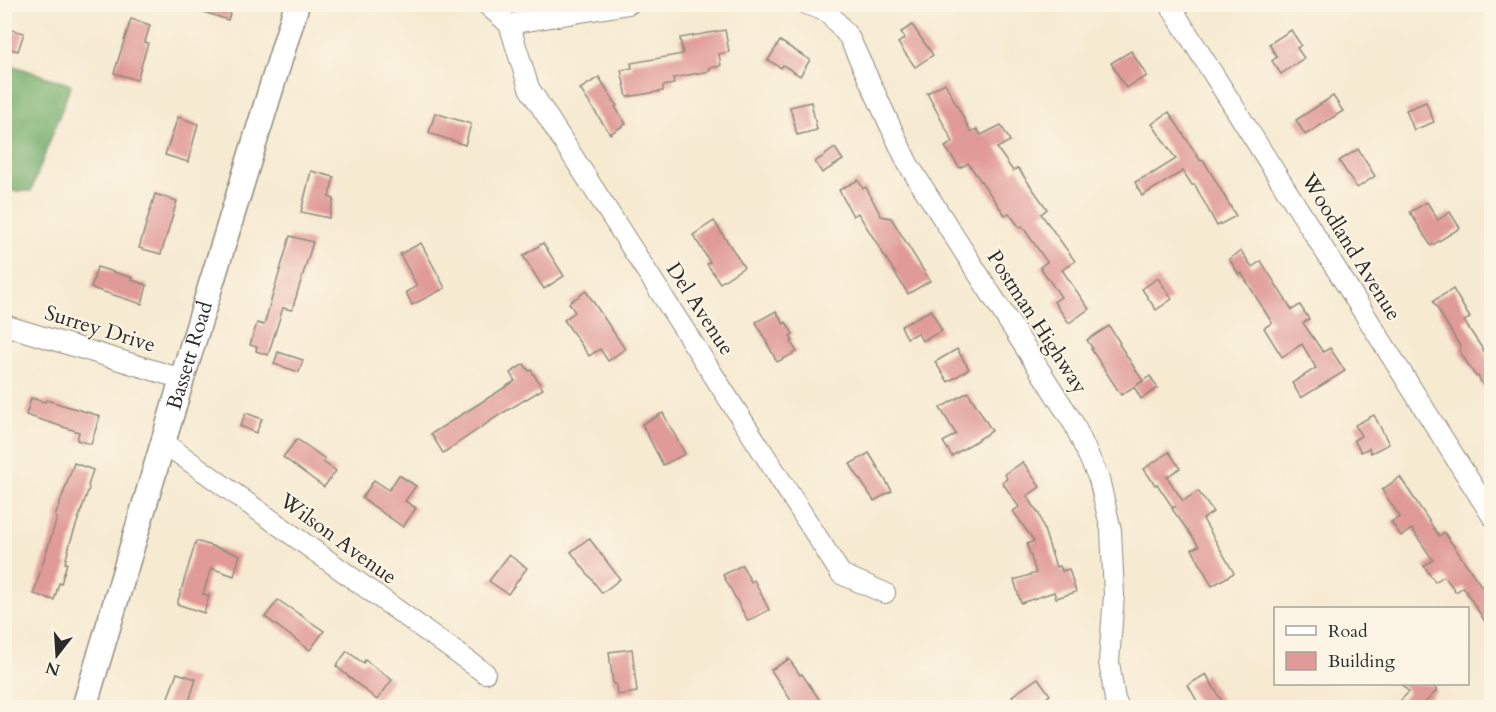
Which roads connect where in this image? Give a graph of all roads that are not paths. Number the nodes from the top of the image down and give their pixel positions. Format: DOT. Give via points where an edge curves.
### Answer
graph roads {
  1 [pos="297,4"];
  2 [pos="486,4"];
  3 [pos="628,4"];
  4 [pos="806,4"];
  5 [pos="1169,4"];
  6 [pos="836,8"];
  7 [pos="509,24"];
  8 [pos="4,325"];
  9 [pos="182,379"];
  10 [pos="164,443"];
  11 [pos="1491,516"];
  12 [pos="885,594"];
  13 [pos="485,673"];
  14 [pos="84,708"];
  15 [pos="1119,708"];
  1 -- 9 [label="street, Bassett Road"];
  2 -- 7 [label="street"];
  3 -- 7 [label="street"];
  4 -- 6 [label="street, Postman Highway"];
  5 -- 11 [label="street, Woodland Avenue"];
  6 -- 15 [label="street, Postman Highway" via="908,164 1074,424 1099,479 1111,531 1109,662 1114,700"];
  7 -- 12 [label="street, Del Avenue" via="529,88 842,574"];
  8 -- 9 [label="street, Surrey Drive"];
  9 -- 10 [label="street, Bassett Road"];
  10 -- 13 [label="street, Wilson Avenue"];
  10 -- 14 [label="street, Bassett Road"];
}
